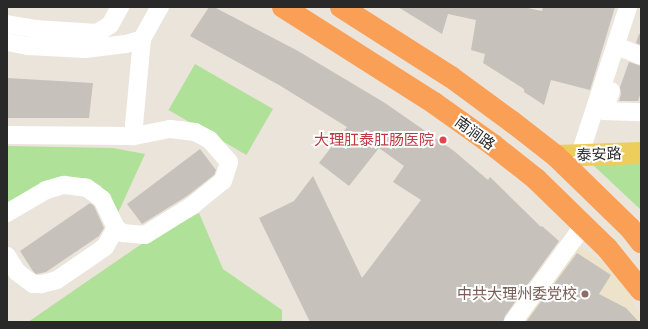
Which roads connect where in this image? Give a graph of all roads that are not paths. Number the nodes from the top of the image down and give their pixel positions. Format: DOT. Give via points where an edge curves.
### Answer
graph roads {
  1 [pos="120,7"];
  2 [pos="160,7"];
  3 [pos="283,7"];
  4 [pos="341,7"];
  5 [pos="628,7"];
  6 [pos="639,7"];
  7 [pos="7,24"];
  8 [pos="142,39"];
  9 [pos="7,42"];
  10 [pos="624,49"];
  11 [pos="641,56"];
  12 [pos="641,112"];
  13 [pos="7,135"];
  14 [pos="133,136"];
  15 [pos="641,153"];
  16 [pos="580,154"];
  17 [pos="556,156"];
  18 [pos="7,213"];
  19 [pos="584,225"];
  20 [pos="116,228"];
  21 [pos="641,242"];
  22 [pos="7,256"];
  23 [pos="641,290"];
  24 [pos="513,322"];
  1 -- 7 [label="street" via="110,25 96,33 35,29"];
  2 -- 8 [label="street"];
  3 -- 19 [label="highway, 南涧路" via="434,103 493,145 536,179"];
  4 -- 17 [label="highway, 南涧路" via="450,78"];
  5 -- 16 [label="street"];
  6 -- 10 [label="street"];
  8 -- 9 [label="street" via="126,44 85,49 28,46"];
  8 -- 14 [label="street"];
  10 -- 11 [label="street"];
  10 -- 12 [label="street" via="604,111"];
  13 -- 14 [label="street"];
  14 -- 20 [label="street" via="170,129 196,132 210,140 229,162 223,181 192,205 145,235 124,233"];
  15 -- 16 [label="main road, 泰安路"];
  16 -- 17 [label="main road, 泰安路"];
  17 -- 21 [label="highway, 南涧路" via="630,228"];
  18 -- 20 [label="street" via="46,190 64,185 87,188 102,199"];
  19 -- 23 [label="highway, 南涧路" via="608,248"];
  19 -- 24 [label="street"];
  20 -- 22 [label="street" via="105,247 57,280 42,284 33,284 18,272"];
}
